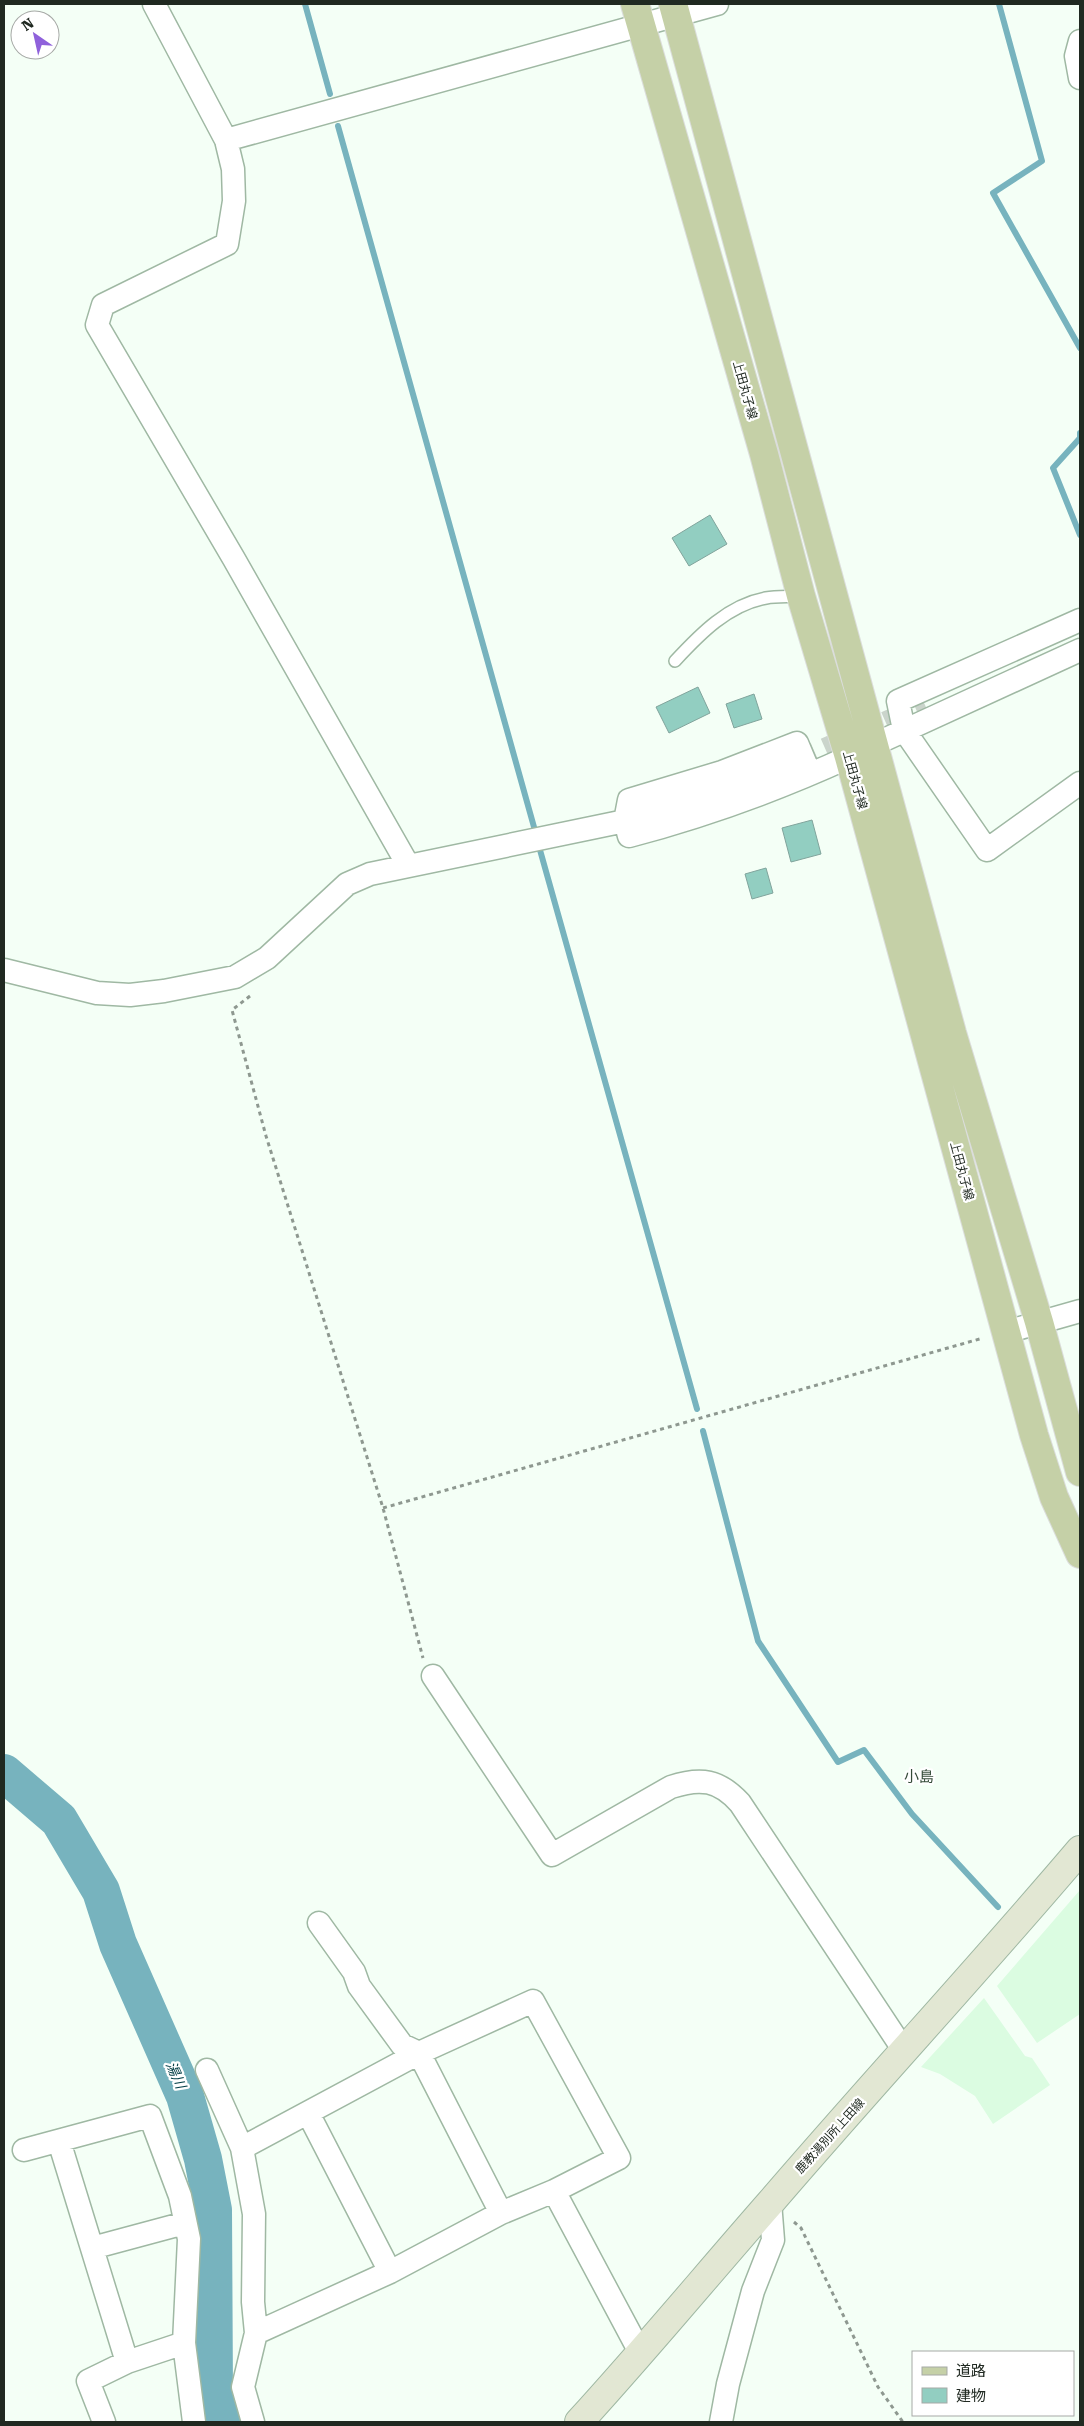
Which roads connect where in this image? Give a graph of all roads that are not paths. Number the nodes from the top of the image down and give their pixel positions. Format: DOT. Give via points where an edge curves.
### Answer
graph roads {
  1 [pos="154,4"];
  2 [pos="717,4"];
  3 [pos="674,9"];
  4 [pos="638,14"];
  5 [pos="1080,41"];
  6 [pos="1080,78"];
  7 [pos="226,140"];
  8 [pos="801,596"];
  9 [pos="1080,620"];
  10 [pos="1080,634"];
  11 [pos="1080,650"];
  12 [pos="675,661"];
  13 [pos="925,705"];
  14 [pos="904,730"];
  15 [pos="873,746"];
  16 [pos="849,758"];
  17 [pos="803,768"];
  18 [pos="1080,783"];
  19 [pos="625,821"];
  20 [pos="408,865"];
  21 [pos="4,970"];
  22 [pos="1080,1311"];
  23 [pos="1039,1322"];
  24 [pos="1006,1332"];
  25 [pos="1080,1472"];
  26 [pos="1080,1554"];
  27 [pos="433,1676"];
  28 [pos="1080,1850"];
  29 [pos="319,1923"];
  30 [pos="905,2052"];
  31 [pos="419,2053"];
  32 [pos="207,2070"];
  33 [pos="308,2113"];
  34 [pos="59,2141"];
  35 [pos="242,2148"];
  36 [pos="24,2150"];
  37 [pos="554,2191"];
  38 [pos="770,2202"];
  39 [pos="501,2213"];
  40 [pos="185,2223"];
  41 [pos="92,2248"];
  42 [pos="390,2272"];
  43 [pos="256,2333"];
  44 [pos="184,2343"];
  45 [pos="641,2354"];
  46 [pos="127,2362"];
  47 [pos="104,2422"];
  48 [pos="194,2422"];
  49 [pos="253,2422"];
  50 [pos="579,2422"];
  51 [pos="721,2422"];
  1 -- 7 [label="street"];
  2 -- 3 [label="street"];
  3 -- 4 [label="street"];
  3 -- 15 [label="main road"];
  4 -- 7 [label="street"];
  4 -- 8 [label="main road, 上田丸子線"];
  5 -- 6 [label="street" via="1076,56"];
  7 -- 20 [label="street" via="233,169 234,201 226,244 103,305 97,325"];
  8 -- 12 [label="lane" via="766,598 740,607 704,629"];
  8 -- 16 [label="main road, 上田丸子線"];
  9 -- 14 [label="street" via="898,701"];
  10 -- 13 [label="street"];
  11 -- 14 [label="street"];
  14 -- 15 [label="street"];
  14 -- 18 [label="street" via="987,850"];
  15 -- 23 [label="main road" via="950,1023"];
  16 -- 17 [label="street"];
  16 -- 24 [label="main road, 上田丸子線"];
  17 -- 19 [label="street" via="700,817 629,836"];
  17 -- 19 [label="street" via="798,743 722,772 629,800"];
  19 -- 20 [label="street"];
  20 -- 21 [label="street" via="370,874 347,884 267,958 236,977 130,995 97,994"];
  22 -- 23 [label="street"];
  23 -- 24 [label="street"];
  23 -- 25 [label="main road"];
  24 -- 26 [label="main road, 上田丸子線" via="1045,1472"];
  27 -- 30 [label="street" via="552,1855 671,1787 689,1781 714,1783 728,1790 740,1803"];
  28 -- 30 [label="main road, 鹿教湯別所上田線"];
  29 -- 31 [label="street" via="402,2044"];
  30 -- 38 [label="main road, 鹿教湯別所上田線"];
  31 -- 33 [label="street"];
  31 -- 37 [label="street" via="533,2001 619,2158"];
  31 -- 39 [label="street"];
  32 -- 35 [label="street"];
  33 -- 35 [label="street"];
  33 -- 42 [label="street"];
  34 -- 36 [label="street"];
  34 -- 40 [label="street" via="150,2116 180,2196"];
  34 -- 41 [label="street"];
  35 -- 43 [label="street" via="254,2214"];
  37 -- 39 [label="street"];
  37 -- 45 [label="street"];
  38 -- 45 [label="main road, 鹿教湯別所上田線"];
  38 -- 51 [label="street" via="773,2240 753,2291"];
  39 -- 42 [label="street"];
  40 -- 41 [label="street"];
  40 -- 44 [label="street" via="189,2239"];
  41 -- 46 [label="street"];
  42 -- 43 [label="street"];
  43 -- 49 [label="street" via="243,2387"];
  44 -- 46 [label="street"];
  44 -- 48 [label="street"];
  45 -- 50 [label="main road, 鹿教湯別所上田線"];
  46 -- 47 [label="street" via="88,2381"];
}
